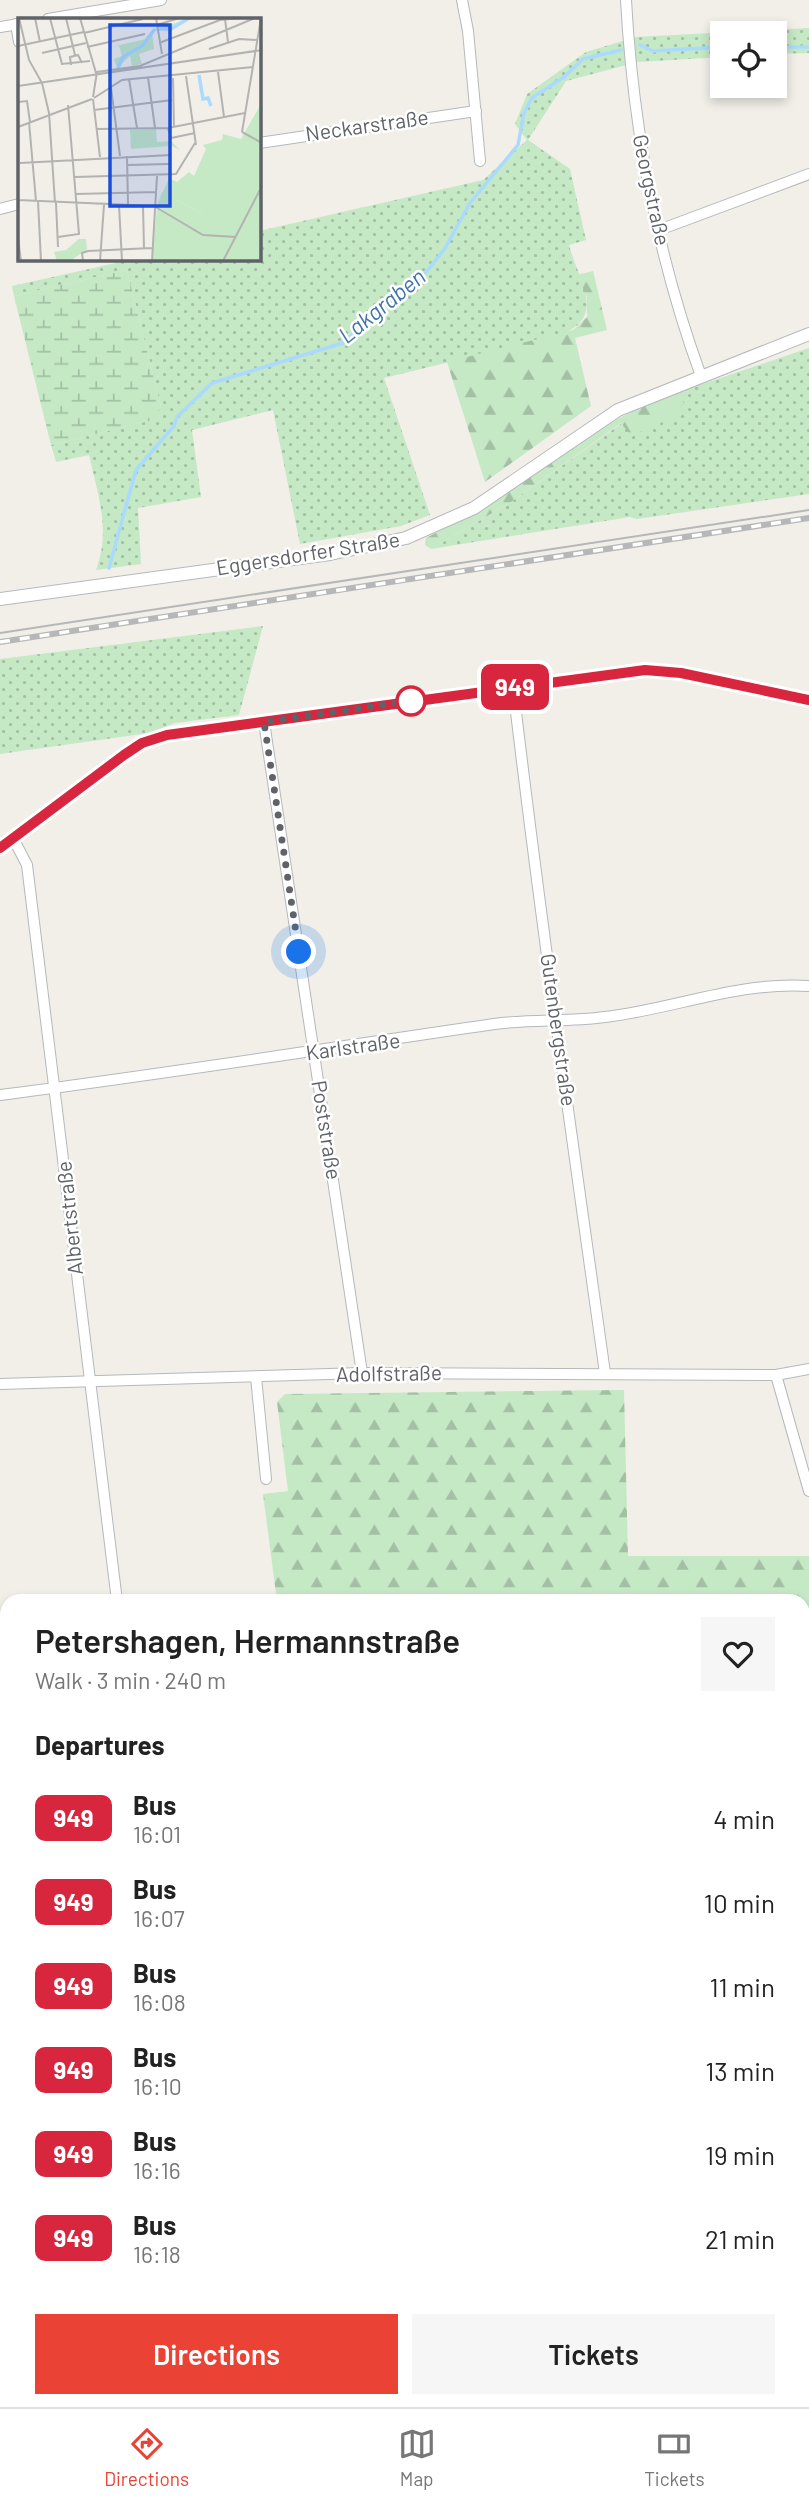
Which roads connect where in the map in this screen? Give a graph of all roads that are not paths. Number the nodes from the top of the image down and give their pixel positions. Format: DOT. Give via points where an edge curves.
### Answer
graph roads {
  1 [pos="161,0"];
  2 [pos="462,0"];
  3 [pos="626,0"];
  4 [pos="54,18"];
  5 [pos="18,24"];
  6 [pos="0,27"];
  7 [pos="476,111"];
  8 [pos="261,143"];
  9 [pos="480,161"];
  10 [pos="809,174"];
  11 [pos="18,204"];
  12 [pos="0,209"];
  13 [pos="659,230"];
  14 [pos="809,334"];
  15 [pos="701,376"];
  16 [pos="0,599"];
  17 [pos="513,687"];
  18 [pos="809,700"];
  19 [pos="264,722"];
  20 [pos="13,838"];
  21 [pos="0,848"];
  22 [pos="809,986"];
  23 [pos="558,1021"];
  24 [pos="314,1052"];
  25 [pos="56,1088"];
  26 [pos="0,1095"];
  27 [pos="809,1369"];
  28 [pos="362,1373"];
  29 [pos="605,1373"];
  30 [pos="778,1374"];
  31 [pos="256,1377"];
  32 [pos="88,1382"];
  33 [pos="0,1384"];
  34 [pos="266,1479"];
  35 [pos="809,1491"];
  36 [pos="116,1594"];
  1 -- 4 [label="street"];
  2 -- 7 [label="street"];
  3 -- 13 [label="street, Georgstraße" via="632,91"];
  5 -- 6 [label="street"];
  7 -- 8 [label="street, Neckarstraße"];
  7 -- 9 [label="street"];
  10 -- 13 [label="street"];
  11 -- 12 [label="street"];
  13 -- 15 [label="street, Georgstraße"];
  14 -- 15 [label="street, Eggersdorfer Straße"];
  15 -- 16 [label="street, Eggersdorfer Straße" via="622,408 474,508 406,538 330,554"];
  17 -- 18 [label="street" via="645,670 681,673"];
  17 -- 19 [label="street"];
  17 -- 23 [label="street, Gutenbergstraße" via="531,855"];
  19 -- 20 [label="street" via="167,735 142,743"];
  19 -- 24 [label="street, Poststraße"];
  20 -- 21 [label="street"];
  20 -- 25 [label="street, Albertstraße" via="27,865"];
  22 -- 23 [label="street, Karlstraße" via="739,989 605,1017"];
  23 -- 24 [label="street, Karlstraße" via="496,1024"];
  23 -- 29 [label="street, Gutenbergstraße"];
  24 -- 25 [label="street, Karlstraße"];
  24 -- 28 [label="street, Poststraße"];
  25 -- 26 [label="street, Karlstraße"];
  25 -- 32 [label="street, Albertstraße"];
  27 -- 30 [label="street, Adolfstraße"];
  28 -- 29 [label="street, Adolfstraße"];
  28 -- 31 [label="street, Adolfstraße"];
  29 -- 30 [label="street, Adolfstraße"];
  30 -- 35 [label="street"];
  31 -- 32 [label="street, Adolfstraße"];
  31 -- 34 [label="street"];
  32 -- 33 [label="street, Adolfstraße"];
  32 -- 36 [label="street, Albertstraße"];
}
